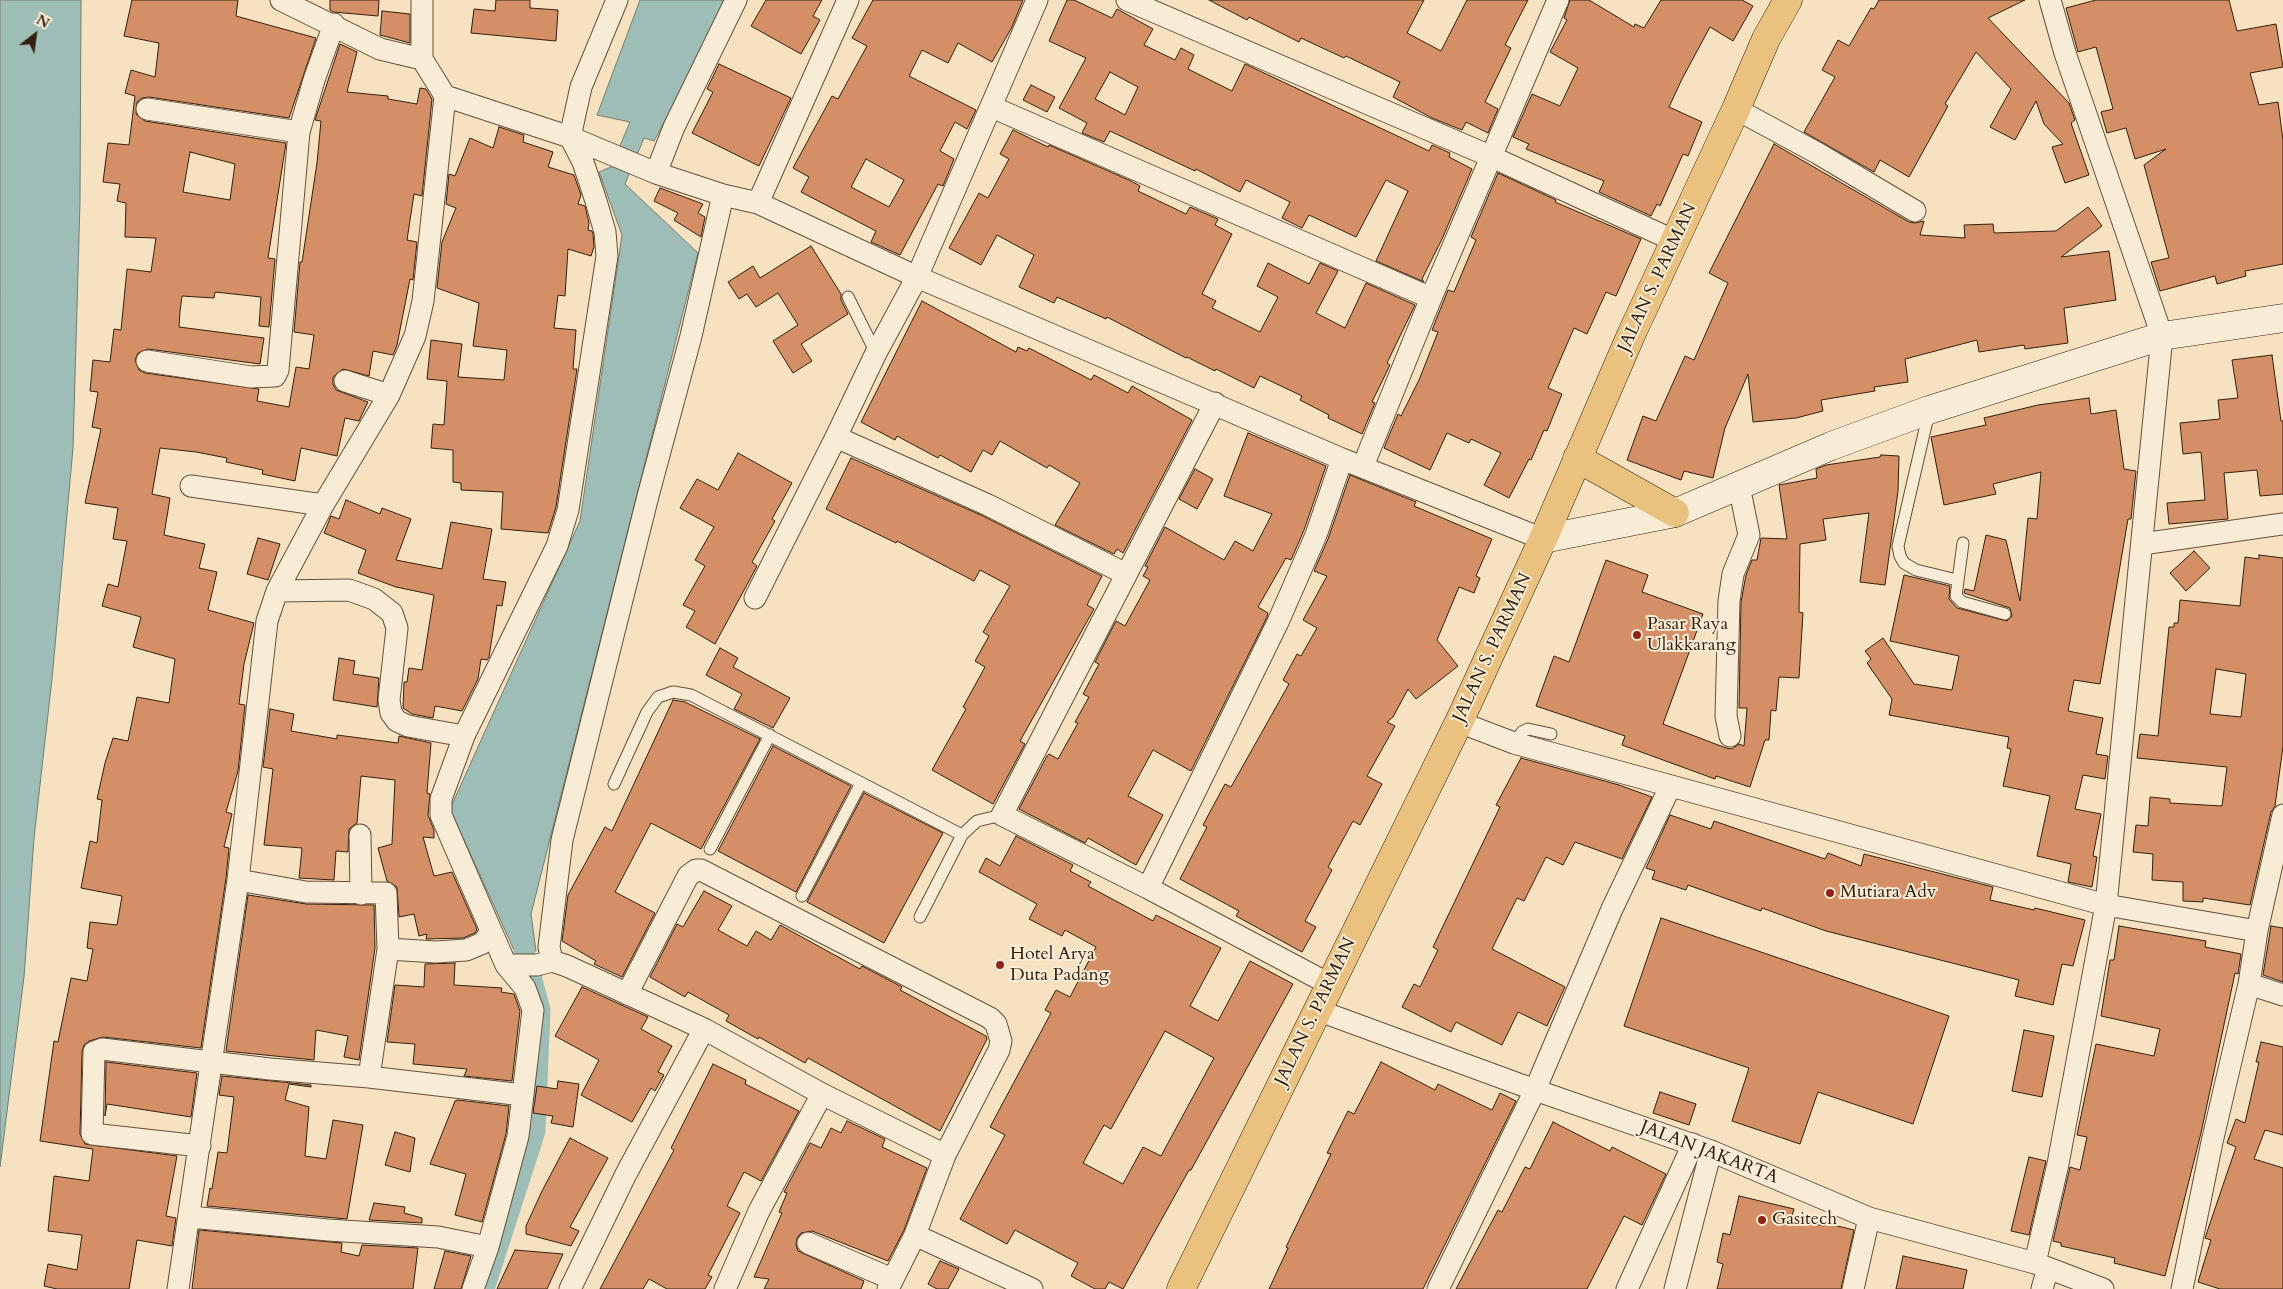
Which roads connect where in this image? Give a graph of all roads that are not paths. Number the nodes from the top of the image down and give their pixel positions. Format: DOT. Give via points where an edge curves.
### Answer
graph roads {
  1 [pos="280,0"];
  2 [pos="422,0"];
  3 [pos="617,0"];
  4 [pos="736,0"];
  5 [pos="848,0"];
  6 [pos="1037,0"];
  7 [pos="1126,0"];
  8 [pos="1558,0"];
  9 [pos="1788,0"];
  10 [pos="2050,0"];
  11 [pos="334,24"];
  12 [pos="422,58"];
  13 [pos="445,96"];
  14 [pos="992,107"];
  15 [pos="148,109"];
  16 [pos="1736,109"];
  17 [pos="299,132"];
  18 [pos="570,137"];
  19 [pos="1492,157"];
  20 [pos="651,171"];
  21 [pos="723,195"];
  22 [pos="758,203"];
  23 [pos="1915,211"];
  24 [pos="1675,241"];
  25 [pos="917,277"];
  26 [pos="848,297"];
  27 [pos="1431,298"];
  28 [pos="2283,318"];
  29 [pos="2162,336"];
  30 [pos="876,353"];
  31 [pos="147,361"];
  32 [pos="344,381"];
  33 [pos="389,396"];
  34 [pos="1215,403"];
  35 [pos="1929,410"];
  36 [pos="836,437"];
  37 [pos="1577,458"];
  38 [pos="1342,459"];
  39 [pos="1363,466"];
  40 [pos="191,486"];
  41 [pos="1739,486"];
  42 [pos="323,505"];
  43 [pos="1675,514"];
  44 [pos="2283,524"];
  45 [pos="1543,540"];
  46 [pos="1962,543"];
  47 [pos="2142,544"];
  48 [pos="1126,574"];
  49 [pos="1957,580"];
  50 [pos="277,591"];
  51 [pos="756,598"];
  52 [pos="2004,614"];
  53 [pos="1459,722"];
  54 [pos="1551,734"];
  55 [pos="770,735"];
  56 [pos="464,736"];
  57 [pos="1730,736"];
  58 [pos="1514,743"];
  59 [pos="862,783"];
  60 [pos="614,784"];
  61 [pos="1670,787"];
  62 [pos="1002,815"];
  63 [pos="2283,815"];
  64 [pos="360,834"];
  65 [pos="962,835"];
  66 [pos="710,849"];
  67 [pos="2279,853"];
  68 [pos="238,880"];
  69 [pos="1148,888"];
  70 [pos="361,894"];
  71 [pos="802,896"];
  72 [pos="2106,905"];
  73 [pos="920,917"];
  74 [pos="491,931"];
  75 [pos="2257,931"];
  76 [pos="388,949"];
  77 [pos="544,963"];
  78 [pos="508,965"];
  79 [pos="1329,984"];
  80 [pos="2249,984"];
  81 [pos="627,994"];
  82 [pos="2283,994"];
  83 [pos="1317,1010"];
  84 [pos="704,1029"];
  85 [pos="211,1063"];
  86 [pos="369,1077"];
  87 [pos="1535,1090"];
  88 [pos="822,1094"];
  89 [pos="523,1096"];
  90 [pos="200,1146"];
  91 [pos="1702,1148"];
  92 [pos="945,1155"];
  93 [pos="190,1217"];
  94 [pos="1869,1218"];
  95 [pos="916,1234"];
  96 [pos="808,1243"];
  97 [pos="488,1247"];
  98 [pos="2041,1266"];
  99 [pos="890,1284"];
  100 [pos="178,1289"];
  101 [pos="473,1289"];
  102 [pos="570,1289"];
  103 [pos="725,1289"];
  104 [pos="1032,1289"];
  105 [pos="1181,1289"];
  106 [pos="1438,1289"];
  107 [pos="1627,1289"];
  108 [pos="1675,1289"];
  109 [pos="1853,1289"];
  110 [pos="2042,1289"];
  111 [pos="2103,1289"];
  112 [pos="2182,1289"];
  1 -- 11 [label="street"];
  2 -- 12 [label="street"];
  3 -- 18 [label="street" via="581,87"];
  4 -- 20 [label="street"];
  5 -- 22 [label="street"];
  6 -- 14 [label="street"];
  7 -- 19 [label="street"];
  8 -- 19 [label="street"];
  9 -- 16 [label="main road, JALAN S. PARMAN" via="1766,38"];
  10 -- 29 [label="street"];
  11 -- 12 [label="street" via="380,49"];
  11 -- 17 [label="street"];
  12 -- 13 [label="street"];
  13 -- 18 [label="street"];
  13 -- 33 [label="street" via="422,301 415,336"];
  14 -- 25 [label="street"];
  14 -- 27 [label="street"];
  15 -- 17 [label="street"];
  16 -- 23 [label="street"];
  16 -- 24 [label="main road, JALAN S. PARMAN"];
  17 -- 31 [label="street" via="275,376 251,377"];
  18 -- 20 [label="street"];
  18 -- 56 [label="street" via="596,200 605,232 607,256 568,510 557,546"];
  19 -- 24 [label="street"];
  19 -- 27 [label="street"];
  20 -- 21 [label="street"];
  21 -- 22 [label="street"];
  21 -- 77 [label="street" via="691,336 562,840 550,947"];
  22 -- 25 [label="street"];
  24 -- 37 [label="main road, JALAN S. PARMAN"];
  25 -- 30 [label="street"];
  25 -- 34 [label="street"];
  26 -- 30 [label="lane"];
  27 -- 39 [label="street"];
  28 -- 29 [label="main road"];
  29 -- 35 [label="main road"];
  29 -- 47 [label="street"];
  30 -- 36 [label="street"];
  32 -- 33 [label="street"];
  33 -- 42 [label="street"];
  34 -- 38 [label="street"];
  34 -- 48 [label="street"];
  35 -- 41 [label="main road" via="1831,446"];
  35 -- 49 [label="lane" via="1898,546 1902,560 1908,566"];
  36 -- 48 [label="street" via="988,505"];
  36 -- 51 [label="street"];
  37 -- 43 [label="main road"];
  37 -- 45 [label="main road, JALAN S. PARMAN"];
  38 -- 39 [label="street"];
  38 -- 69 [label="street" via="1316,535 1278,622"];
  39 -- 45 [label="street"];
  40 -- 42 [label="street"];
  41 -- 43 [label="main road"];
  41 -- 57 [label="street" via="1749,535 1733,574 1729,601 1726,716"];
  42 -- 50 [label="street"];
  43 -- 45 [label="main road"];
  44 -- 47 [label="street"];
  45 -- 53 [label="main road, JALAN S. PARMAN"];
  46 -- 49 [label="lane"];
  47 -- 72 [label="street"];
  48 -- 62 [label="street"];
  49 -- 52 [label="lane" via="1959,600"];
  50 -- 56 [label="street" via="349,590 374,599 392,612 397,628 389,700 391,713 397,721 408,726"];
  50 -- 68 [label="street" via="267,621"];
  53 -- 58 [label="street"];
  53 -- 79 [label="main road, JALAN S. PARMAN"];
  54 -- 58 [label="lane" via="1528,729"];
  55 -- 59 [label="lane"];
  55 -- 60 [label="lane" via="692,695 673,692 658,697 647,712"];
  55 -- 66 [label="lane"];
  56 -- 74 [label="street" via="442,793 441,815"];
  58 -- 61 [label="street"];
  59 -- 65 [label="lane"];
  59 -- 71 [label="lane"];
  61 -- 72 [label="street"];
  61 -- 87 [label="street" via="1612,909"];
  62 -- 65 [label="lane" via="977,821"];
  62 -- 69 [label="street"];
  63 -- 67 [label="street"];
  64 -- 70 [label="street"];
  65 -- 73 [label="lane"];
  67 -- 75 [label="street"];
  68 -- 70 [label="street" via="306,892"];
  68 -- 85 [label="street"];
  69 -- 79 [label="street"];
  70 -- 76 [label="street" via="386,893"];
  72 -- 75 [label="street"];
  72 -- 98 [label="street"];
  74 -- 76 [label="street" via="483,944 466,950"];
  74 -- 78 [label="street"];
  75 -- 80 [label="street"];
  76 -- 86 [label="street"];
  77 -- 78 [label="street"];
  77 -- 81 [label="street"];
  78 -- 89 [label="street" via="525,988 533,1010"];
  79 -- 83 [label="main road, JALAN S. PARMAN"];
  80 -- 82 [label="street"];
  80 -- 112 [label="street"];
  81 -- 84 [label="street"];
  81 -- 92 [label="street" via="688,876 696,870 704,870 990,1018 996,1024 1001,1041 999,1050"];
  83 -- 87 [label="street, JALAN JAKARTA"];
  83 -- 105 [label="main road, JALAN S. PARMAN"];
  84 -- 88 [label="street"];
  84 -- 102 [label="street" via="626,1174"];
  85 -- 86 [label="street"];
  85 -- 90 [label="street"];
  85 -- 90 [label="street" via="102,1049 94,1052 92,1134"];
  86 -- 89 [label="street"];
  87 -- 91 [label="street, JALAN JAKARTA"];
  87 -- 106 [label="street"];
  88 -- 92 [label="street"];
  88 -- 103 [label="street" via="759,1211"];
  89 -- 97 [label="street" via="518,1136"];
  90 -- 93 [label="street"];
  91 -- 94 [label="street, JALAN JAKARTA"];
  91 -- 107 [label="street"];
  91 -- 108 [label="street"];
  92 -- 95 [label="street"];
  93 -- 97 [label="street" via="438,1237"];
  93 -- 100 [label="street"];
  94 -- 98 [label="street, JALAN JAKARTA"];
  94 -- 109 [label="street"];
  95 -- 99 [label="street"];
  95 -- 104 [label="street"];
  96 -- 99 [label="street"];
  97 -- 101 [label="street"];
  98 -- 110 [label="street"];
  98 -- 111 [label="street, JALAN JAKARTA"];
}
